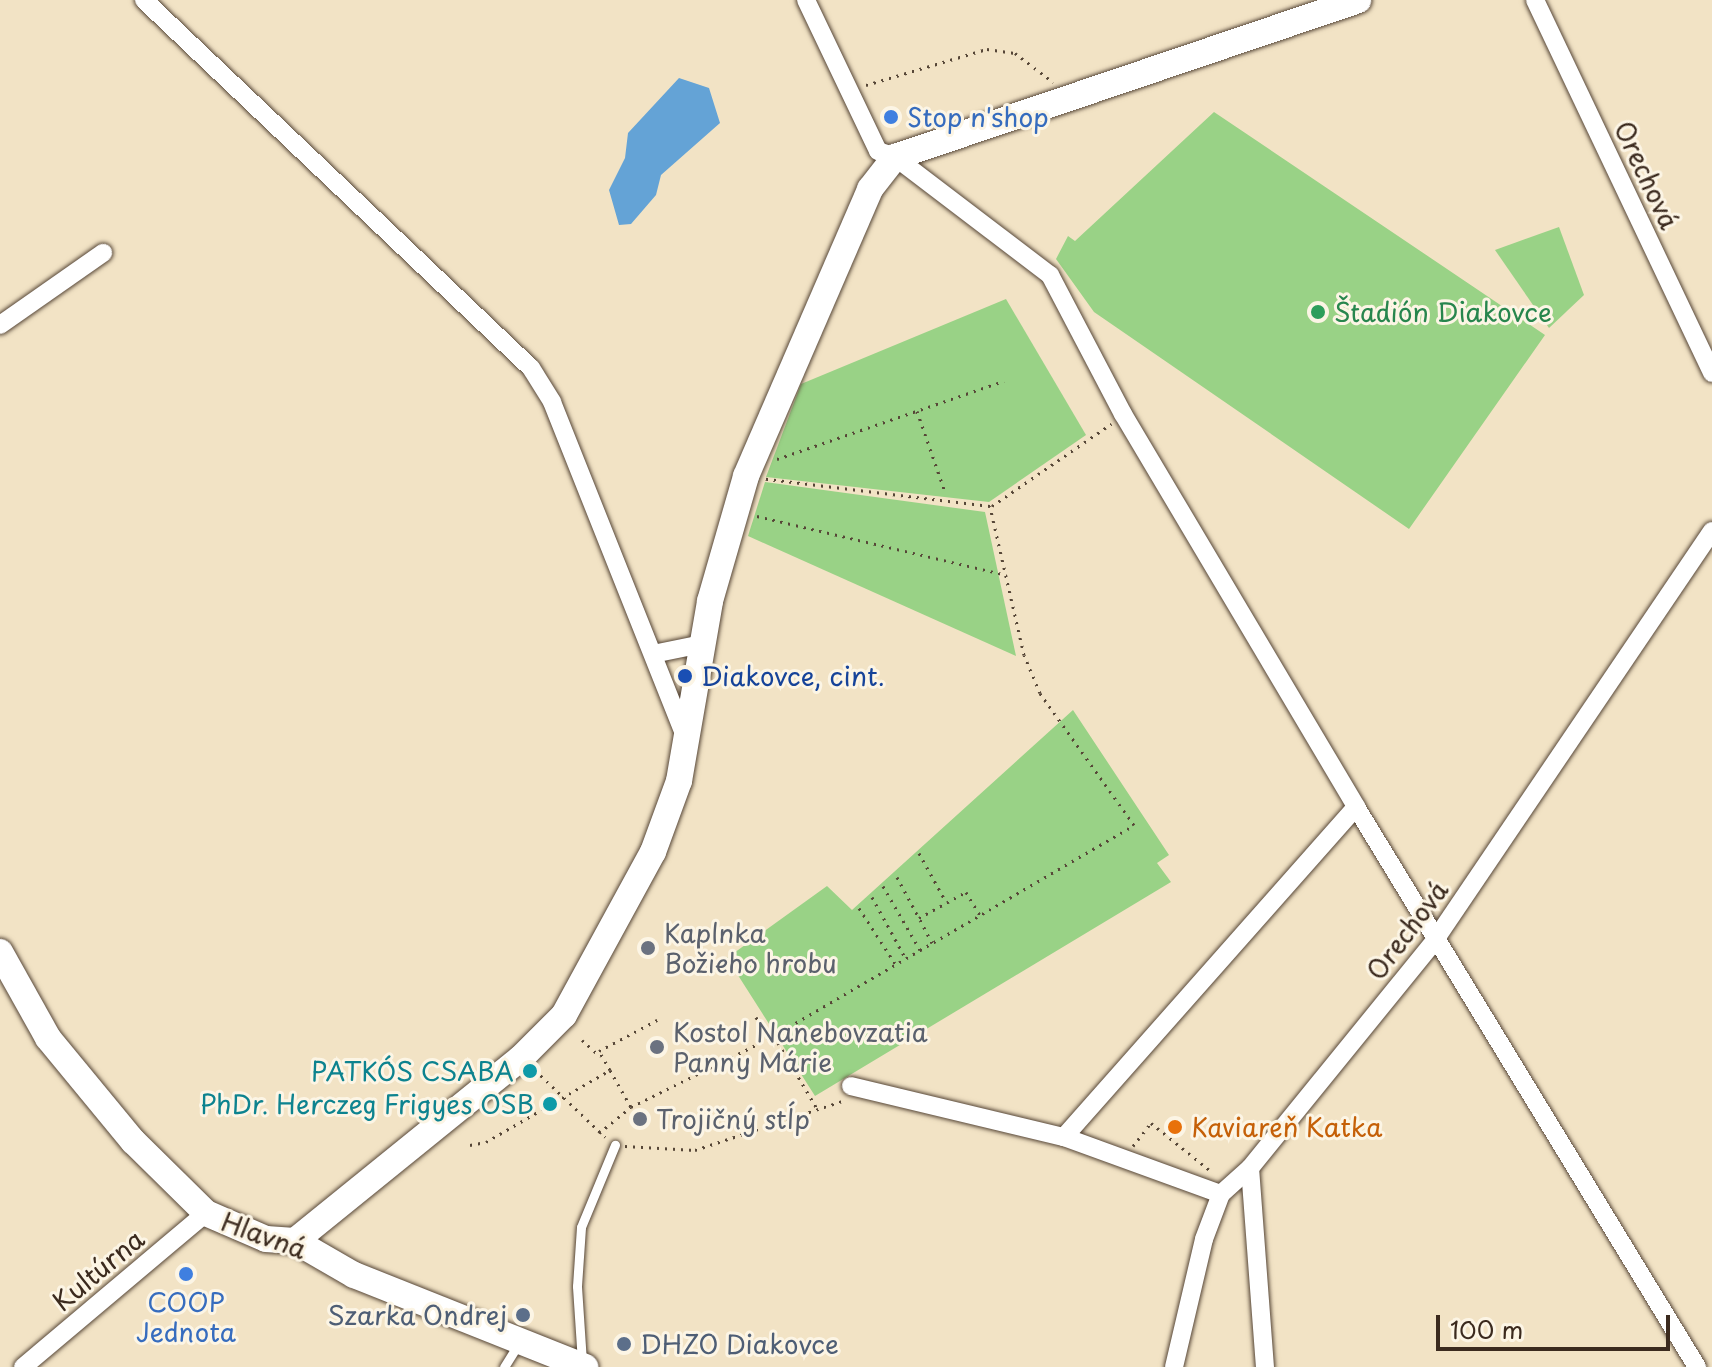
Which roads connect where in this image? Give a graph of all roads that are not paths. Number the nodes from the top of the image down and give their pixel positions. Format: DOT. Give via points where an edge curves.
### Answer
graph roads {
  1 [pos="144,0"];
  2 [pos="806,0"];
  3 [pos="1358,0"];
  4 [pos="1535,0"];
  5 [pos="895,157"];
  6 [pos="103,253"];
  7 [pos="0,325"];
  8 [pos="1712,373"];
  9 [pos="1710,541"];
  10 [pos="702,644"];
  11 [pos="653,654"];
  12 [pos="686,738"];
  13 [pos="1356,807"];
  14 [pos="1435,940"];
  15 [pos="0,952"];
  16 [pos="851,1086"];
  17 [pos="1064,1137"];
  18 [pos="615,1145"];
  19 [pos="1250,1168"];
  20 [pos="1226,1190"];
  21 [pos="206,1213"];
  22 [pos="295,1241"];
  23 [pos="520,1341"];
  24 [pos="584,1366"];
  25 [pos="23,1367"];
  26 [pos="504,1367"];
  27 [pos="1174,1367"];
  28 [pos="1265,1367"];
  29 [pos="1697,1367"];
  1 -- 11 [label="street" via="531,368 552,402"];
  2 -- 5 [label="street" via="878,151"];
  3 -- 5 [label="street"];
  4 -- 8 [label="street, Orechová"];
  5 -- 10 [label="street" via="870,189 757,469 734,511"];
  5 -- 13 [label="street" via="1050,275 1123,414"];
  6 -- 7 [label="street"];
  9 -- 14 [label="street, Orechová"];
  10 -- 11 [label="street"];
  10 -- 12 [label="street"];
  11 -- 12 [label="street"];
  12 -- 22 [label="street" via="679,781 653,852 564,1015 520,1059"];
  13 -- 14 [label="street"];
  13 -- 17 [label="street"];
  14 -- 19 [label="street, Orechová"];
  14 -- 29 [label="street"];
  15 -- 21 [label="street, Hlavná" via="48,1038 133,1141"];
  16 -- 17 [label="street"];
  17 -- 20 [label="street"];
  18 -- 24 [label="lane" via="581,1227 577,1286"];
  19 -- 20 [label="street, Orechová"];
  19 -- 28 [label="street"];
  20 -- 27 [label="street, Orechová" via="1204,1239"];
  21 -- 22 [label="street, Hlavná" via="266,1239"];
  21 -- 25 [label="street, Kultúrna"];
  22 -- 23 [label="street, Hlavná" via="354,1275"];
  23 -- 24 [label="street, Hlavná"];
  23 -- 26 [label="lane"];
}
